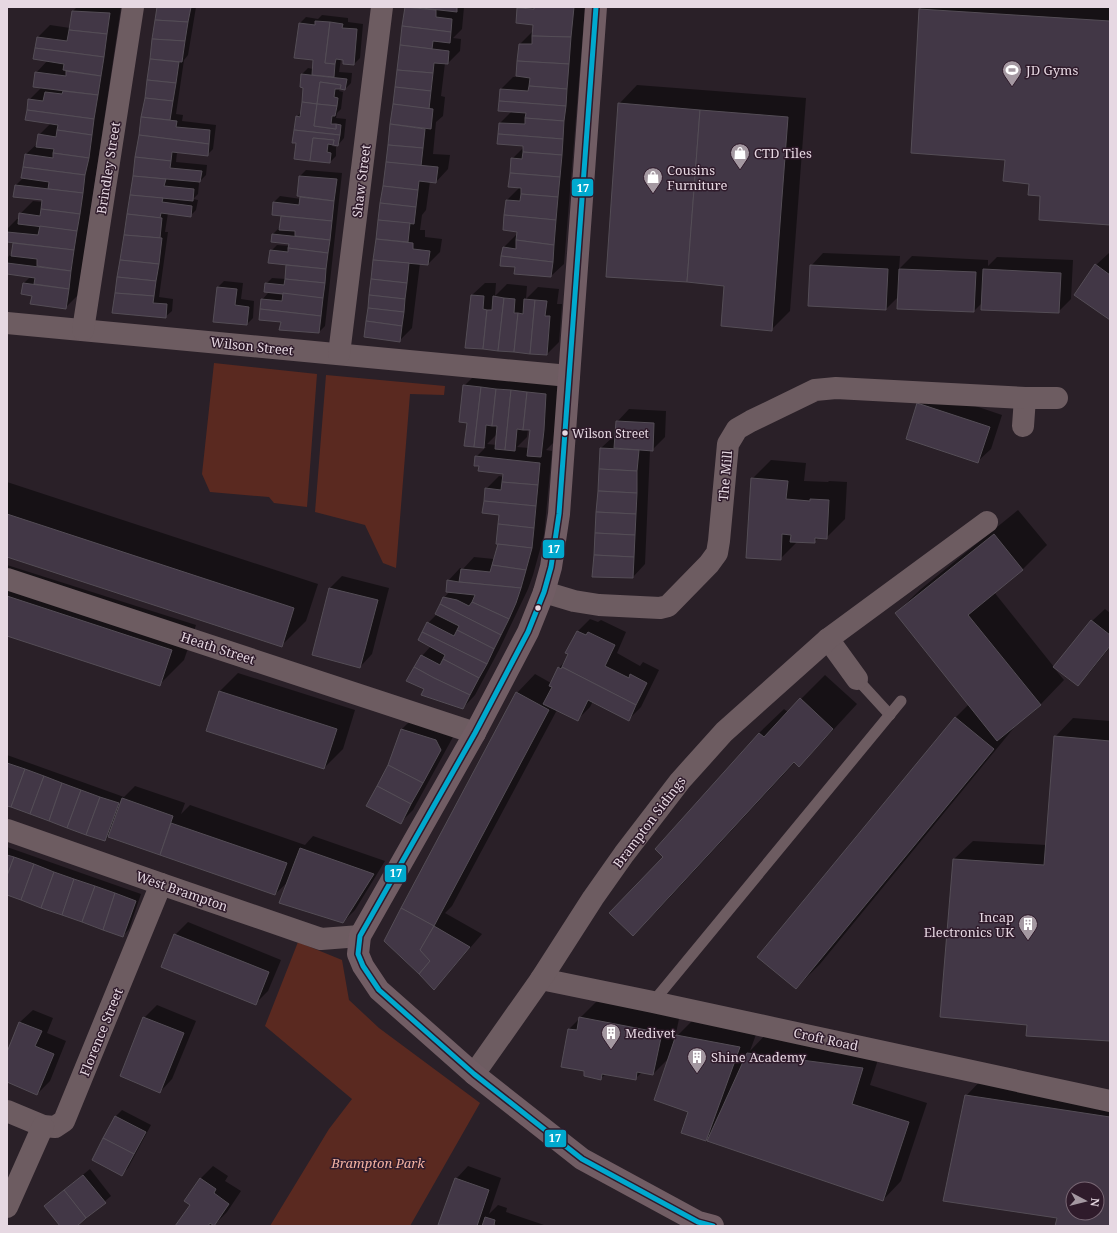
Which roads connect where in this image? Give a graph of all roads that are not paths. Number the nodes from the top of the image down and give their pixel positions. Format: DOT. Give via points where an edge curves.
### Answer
graph roads {
  1 [pos="133,7"];
  2 [pos="382,7"];
  3 [pos="596,7"];
  4 [pos="7,323"];
  5 [pos="83,330"];
  6 [pos="340,354"];
  7 [pos="569,376"];
  8 [pos="1025,398"];
  9 [pos="1056,398"];
  10 [pos="1023,426"];
  11 [pos="987,522"];
  12 [pos="7,579"];
  13 [pos="544,592"];
  14 [pos="828,639"];
  15 [pos="857,679"];
  16 [pos="902,700"];
  17 [pos="890,715"];
  18 [pos="475,733"];
  19 [pos="7,830"];
  20 [pos="161,884"];
  21 [pos="360,936"];
  22 [pos="541,979"];
  23 [pos="653,1002"];
  24 [pos="474,1074"];
  25 [pos="1110,1101"];
  26 [pos="7,1111"];
  27 [pos="43,1126"];
  28 [pos="7,1207"];
  29 [pos="702,1225"];
  1 -- 5 [label="street, Brindley Street"];
  2 -- 6 [label="street, Shaw Street"];
  3 -- 7 [label="street"];
  4 -- 5 [label="street, Wilson Street"];
  5 -- 6 [label="street, Wilson Street"];
  6 -- 7 [label="street, Wilson Street"];
  7 -- 13 [label="street" via="559,514 551,567"];
  8 -- 9 [label="street, The Mill"];
  8 -- 10 [label="street"];
  8 -- 13 [label="street, The Mill" via="836,388 815,390 737,429 728,444 717,553 668,606 660,608 598,605"];
  11 -- 14 [label="street, Brampton Sidings"];
  12 -- 18 [label="street, Heath Street"];
  13 -- 18 [label="street" via="528,632"];
  14 -- 15 [label="street"];
  14 -- 22 [label="street, Brampton Sidings" via="724,732 680,781 593,898"];
  15 -- 17 [label="lane"];
  16 -- 17 [label="lane"];
  17 -- 23 [label="lane"];
  18 -- 21 [label="street"];
  19 -- 20 [label="street, West Brampton"];
  20 -- 21 [label="street, West Brampton" via="321,938"];
  20 -- 27 [label="street, Florence Street" via="64,1121 56,1127"];
  21 -- 24 [label="street" via="358,954 379,990"];
  22 -- 23 [label="street, Croft Road"];
  22 -- 24 [label="street, Brampton Sidings"];
  23 -- 25 [label="street, Croft Road"];
  24 -- 29 [label="street" via="582,1159"];
  26 -- 27 [label="street"];
  27 -- 28 [label="street"];
}
